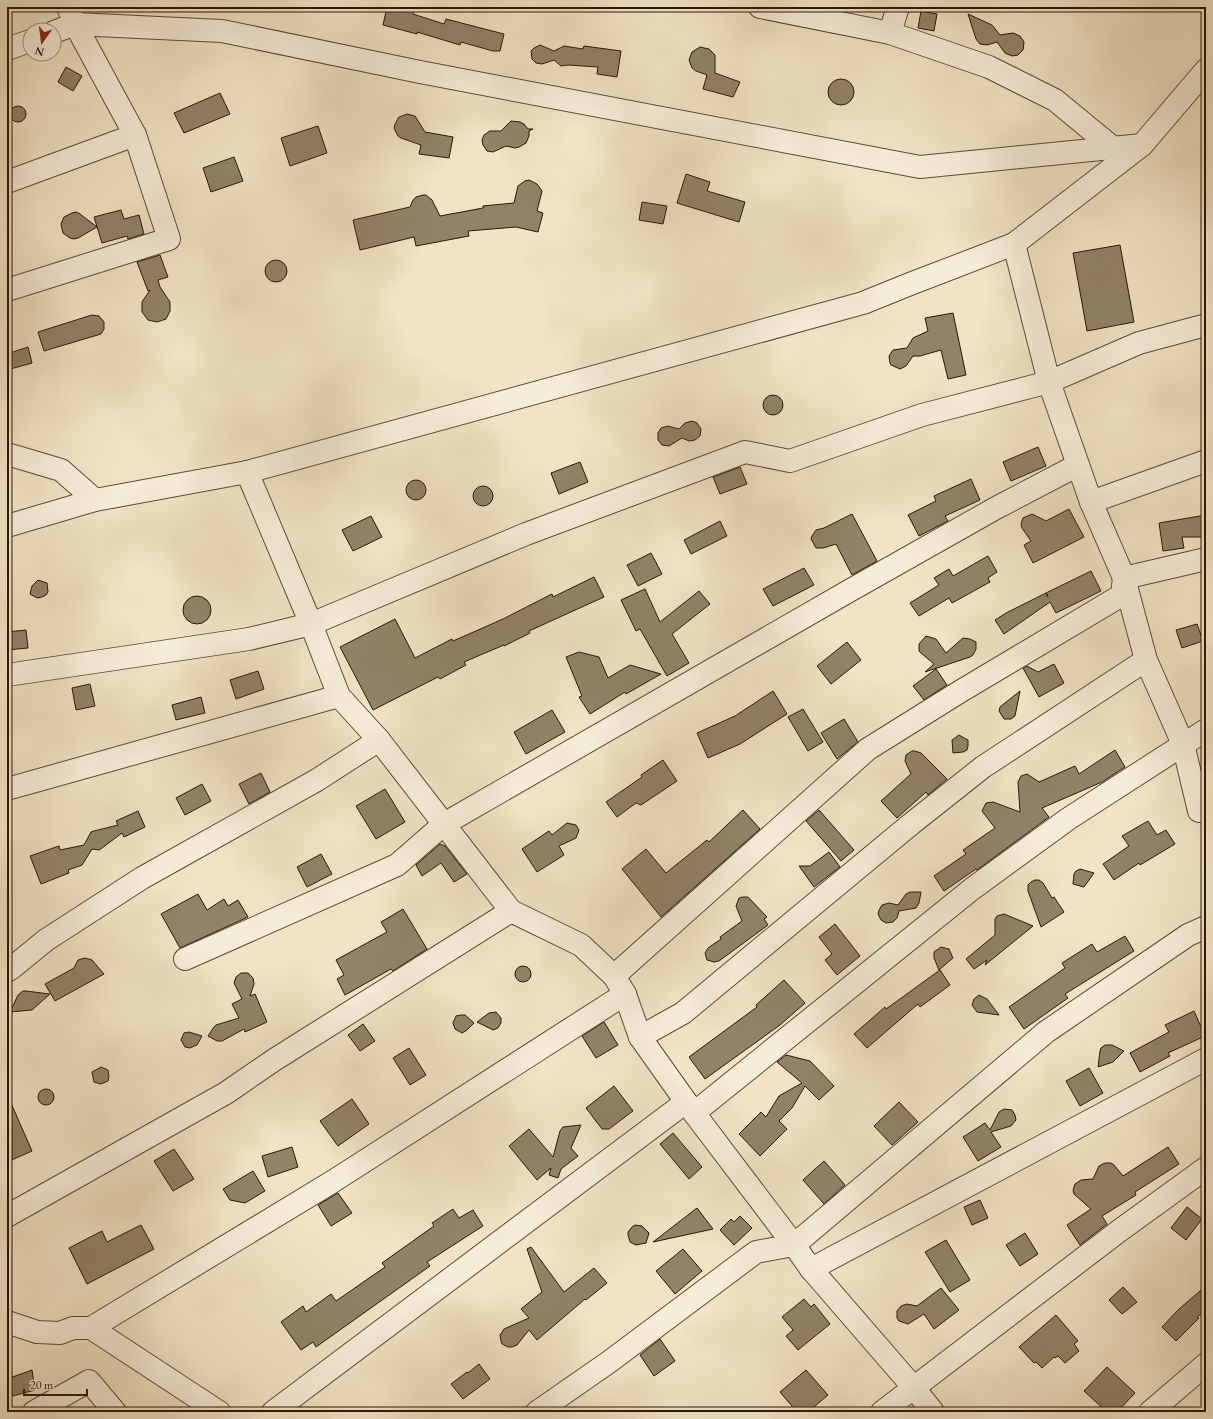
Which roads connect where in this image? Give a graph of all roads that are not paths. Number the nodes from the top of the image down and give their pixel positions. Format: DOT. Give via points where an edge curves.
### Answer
graph roads {
  1 [pos="760,7"];
  2 [pos="898,7"];
  3 [pos="72,16"];
  4 [pos="62,25"];
  5 [pos="890,33"];
  6 [pos="22,44"];
  7 [pos="7,49"];
  8 [pos="1206,70"];
  9 [pos="135,135"];
  10 [pos="1142,145"];
  11 [pos="1112,147"];
  12 [pos="7,182"];
  13 [pos="1014,244"];
  14 [pos="7,290"];
  15 [pos="1206,326"];
  16 [pos="1049,382"];
  17 [pos="7,454"];
  18 [pos="1206,461"];
  19 [pos="1078,466"];
  20 [pos="247,472"];
  21 [pos="95,500"];
  22 [pos="1091,502"];
  23 [pos="7,526"];
  24 [pos="1206,559"];
  25 [pos="1124,578"];
  26 [pos="311,624"];
  27 [pos="1146,660"];
  28 [pos="7,675"];
  29 [pos="339,696"];
  30 [pos="1206,730"];
  31 [pos="379,740"];
  32 [pos="1183,744"];
  33 [pos="7,789"];
  34 [pos="1206,809"];
  35 [pos="444,824"];
  36 [pos="511,911"];
  37 [pos="1206,927"];
  38 [pos="185,960"];
  39 [pos="7,971"];
  40 [pos="620,985"];
  41 [pos="640,1037"];
  42 [pos="1206,1059"];
  43 [pos="690,1107"];
  44 [pos="1206,1168"];
  45 [pos="7,1216"];
  46 [pos="794,1245"];
  47 [pos="811,1269"];
  48 [pos="7,1322"];
  49 [pos="91,1328"];
  50 [pos="1206,1364"];
  51 [pos="914,1388"];
  52 [pos="34,1412"];
  53 [pos="115,1412"];
  54 [pos="219,1412"];
  55 [pos="273,1412"];
  56 [pos="537,1412"];
  57 [pos="882,1412"];
  58 [pos="933,1412"];
  59 [pos="1150,1412"];
  1 -- 5 [label="street"];
  2 -- 5 [label="street"];
  3 -- 4 [label="street"];
  3 -- 9 [label="street"];
  3 -- 11 [label="street" via="222,31 420,72 920,167"];
  5 -- 11 [label="street" via="989,67 1055,100"];
  6 -- 7 [label="street"];
  8 -- 10 [label="street"];
  9 -- 12 [label="street"];
  9 -- 14 [label="street" via="169,239"];
  10 -- 11 [label="street"];
  10 -- 13 [label="street"];
  13 -- 16 [label="street"];
  13 -- 20 [label="street" via="863,303"];
  15 -- 16 [label="street" via="1139,343"];
  16 -- 19 [label="street"];
  16 -- 26 [label="street" via="922,414 790,461 745,452 526,534"];
  17 -- 21 [label="street" via="61,470"];
  18 -- 22 [label="street"];
  19 -- 22 [label="street"];
  19 -- 35 [label="street" via="996,508"];
  20 -- 21 [label="street"];
  20 -- 26 [label="street"];
  21 -- 23 [label="street"];
  22 -- 25 [label="street"];
  24 -- 25 [label="street"];
  25 -- 27 [label="street"];
  25 -- 40 [label="street" via="1122,595 868,749"];
  26 -- 28 [label="street" via="249,639"];
  26 -- 29 [label="street"];
  27 -- 32 [label="street"];
  27 -- 41 [label="street" via="983,767 683,1013"];
  29 -- 31 [label="street"];
  29 -- 33 [label="street"];
  30 -- 32 [label="street"];
  31 -- 35 [label="street"];
  31 -- 39 [label="street" via="317,780 142,878 46,940"];
  32 -- 34 [label="street" via="1199,811"];
  32 -- 43 [label="street" via="1068,819 972,889"];
  35 -- 36 [label="street"];
  35 -- 38 [label="street" via="397,865"];
  36 -- 40 [label="street" via="581,946"];
  36 -- 45 [label="street" via="226,1093"];
  37 -- 46 [label="street" via="1188,935 1046,1032"];
  40 -- 41 [label="street"];
  40 -- 49 [label="street" via="332,1182"];
  41 -- 43 [label="street"];
  42 -- 47 [label="street"];
  43 -- 46 [label="street"];
  43 -- 55 [label="street"];
  44 -- 51 [label="street" via="1119,1231"];
  46 -- 47 [label="street"];
  46 -- 56 [label="street" via="756,1252 609,1362"];
  47 -- 51 [label="street"];
  48 -- 49 [label="street" via="37,1332 60,1333 73,1328"];
  49 -- 54 [label="street"];
  50 -- 59 [label="street"];
  51 -- 57 [label="street"];
  51 -- 58 [label="street"];
  52 -- 53 [label="street" via="89,1381"];
}
